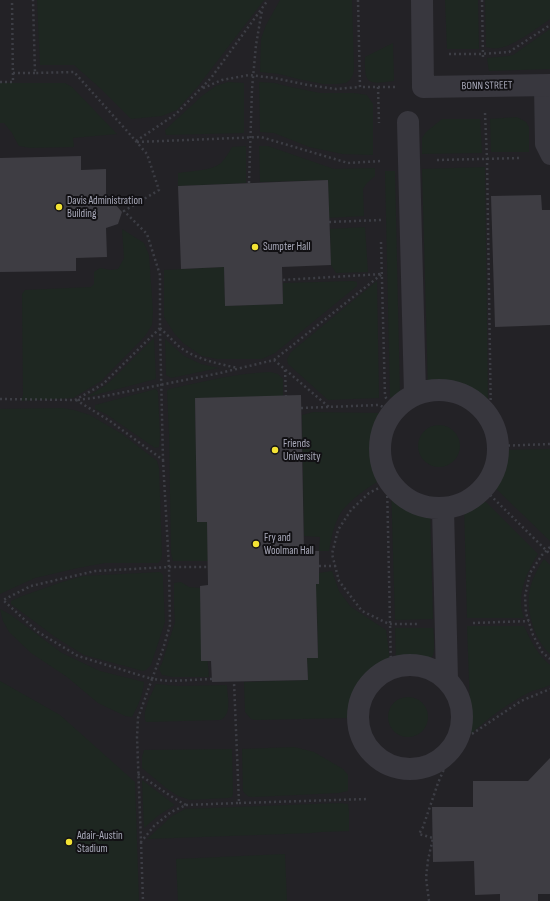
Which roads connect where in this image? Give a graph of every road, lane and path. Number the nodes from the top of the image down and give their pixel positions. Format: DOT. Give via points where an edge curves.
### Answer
graph roads {
  1 [pos="12,0"];
  2 [pos="33,0"];
  3 [pos="268,0"];
  4 [pos="358,0"];
  5 [pos="422,0"];
  6 [pos="482,0"];
  7 [pos="262,8"];
  8 [pos="550,24"];
  9 [pos="423,54"];
  10 [pos="483,54"];
  11 [pos="13,73"];
  12 [pos="35,73"];
  13 [pos="254,76"];
  14 [pos="0,82"];
  15 [pos="546,85"];
  16 [pos="360,87"];
  17 [pos="378,87"];
  18 [pos="423,87"];
  19 [pos="200,90"];
  20 [pos="408,122"];
  21 [pos="379,124"];
  22 [pos="251,138"];
  23 [pos="136,142"];
  24 [pos="380,154"];
  25 [pos="550,156"];
  26 [pos="525,158"];
  27 [pos="487,159"];
  28 [pos="408,161"];
  29 [pos="380,162"];
  30 [pos="249,183"];
  31 [pos="381,220"];
  32 [pos="329,222"];
  33 [pos="381,235"];
  34 [pos="382,274"];
  35 [pos="282,280"];
  36 [pos="160,328"];
  37 [pos="274,360"];
  38 [pos="238,368"];
  39 [pos="285,370"];
  40 [pos="162,385"];
  41 [pos="415,394"];
  42 [pos="286,396"];
  43 [pos="0,400"];
  44 [pos="76,400"];
  45 [pos="390,406"];
  46 [pos="329,407"];
  47 [pos="301,408"];
  48 [pos="491,421"];
  49 [pos="550,444"];
  50 [pos="498,446"];
  51 [pos="163,460"];
  52 [pos="386,480"];
  53 [pos="483,488"];
  54 [pos="443,508"];
  55 [pos="550,547"];
  56 [pos="547,550"];
  57 [pos="550,554"];
  58 [pos="319,566"];
  59 [pos="336,566"];
  60 [pos="169,567"];
  61 [pos="208,567"];
  62 [pos="529,621"];
  63 [pos="445,623"];
  64 [pos="389,624"];
  65 [pos="550,660"];
  66 [pos="391,668"];
  67 [pos="152,679"];
  68 [pos="212,679"];
  69 [pos="447,680"];
  70 [pos="234,682"];
  71 [pos="550,689"];
  72 [pos="454,746"];
  73 [pos="138,774"];
  74 [pos="368,799"];
  75 [pos="239,803"];
  76 [pos="186,805"];
  77 [pos="140,842"];
  78 [pos="143,901"];
  79 [pos="429,901"];
  1 -- 11 [label="path"];
  2 -- 12 [label="path"];
  3 -- 7 [label="path"];
  4 -- 16 [label="path"];
  5 -- 9 [label="street"];
  6 -- 10 [label="path"];
  7 -- 13 [label="path"];
  7 -- 19 [label="path"];
  8 -- 10 [label="path" via="509,52"];
  9 -- 10 [label="path"];
  9 -- 18 [label="street"];
  11 -- 12 [label="path"];
  11 -- 14 [label="path" via="13,82"];
  12 -- 23 [label="path" via="74,72"];
  13 -- 16 [label="path" via="336,89"];
  13 -- 19 [label="path" via="222,80"];
  13 -- 22 [label="path"];
  15 -- 18 [label="street, BONN STREET"];
  15 -- 25 [label="lane" via="544,144"];
  16 -- 17 [label="path"];
  17 -- 18 [label="path"];
  17 -- 21 [label="path"];
  19 -- 23 [label="path" via="176,114"];
  20 -- 28 [label="street"];
  22 -- 23 [label="path"];
  22 -- 29 [label="path" via="260,137 348,163"];
  22 -- 30 [label="path"];
  23 -- 36 [label="path" via="147,154 159,190 123,211 147,234 160,275"];
  24 -- 29 [label="path"];
  26 -- 27 [label="path"];
  27 -- 28 [label="path"];
  27 -- 48 [label="path"];
  28 -- 29 [label="path"];
  28 -- 41 [label="street"];
  31 -- 32 [label="path"];
  33 -- 34 [label="path"];
  34 -- 35 [label="path"];
  34 -- 37 [label="path"];
  34 -- 45 [label="path" via="385,396"];
  36 -- 38 [label="path" via="183,349 212,362"];
  36 -- 40 [label="path"];
  36 -- 44 [label="path" via="103,384"];
  37 -- 38 [label="path"];
  37 -- 39 [label="path"];
  38 -- 40 [label="path"];
  39 -- 42 [label="path"];
  39 -- 46 [label="path"];
  40 -- 44 [label="path"];
  40 -- 51 [label="path"];
  41 -- 45 [label="street"];
  41 -- 48 [label="street" via="432,389 450,390 467,396 481,407"];
  43 -- 44 [label="path"];
  44 -- 51 [label="path" via="110,421"];
  45 -- 46 [label="path"];
  45 -- 52 [label="street" via="380,443 380,460"];
  46 -- 47 [label="path"];
  48 -- 50 [label="street"];
  49 -- 50 [label="path"];
  50 -- 53 [label="street" via="492,474"];
  51 -- 60 [label="path"];
  52 -- 54 [label="street" via="406,498 424,506"];
  52 -- 59 [label="path" via="351,510 338,530 332,554"];
  52 -- 64 [label="path"];
  53 -- 54 [label="street" via="464,502"];
  53 -- 56 [label="path"];
  54 -- 63 [label="street"];
  55 -- 56 [label="path"];
  56 -- 57 [label="path"];
  56 -- 62 [label="path" via="530,573 525,596"];
  58 -- 59 [label="path"];
  59 -- 64 [label="path" via="339,581 362,612"];
  60 -- 61 [label="path"];
  60 -- 67 [label="path" via="170,625"];
  60 -- 67 [label="path" via="95,571 31,586 3,600 38,632 78,656"];
  62 -- 63 [label="path"];
  62 -- 65 [label="path" via="542,652"];
  63 -- 64 [label="path"];
  63 -- 69 [label="street"];
  64 -- 66 [label="path"];
  66 -- 69 [label="street" via="421,666 435,671"];
  66 -- 72 [label="street" via="376,678 365,692 359,708 359,726 365,743 376,757 391,766 408,770 426,767 441,759"];
  67 -- 68 [label="path"];
  67 -- 73 [label="path" via="138,718"];
  69 -- 72 [label="street" via="457,695 462,712 460,730"];
  70 -- 75 [label="path"];
  71 -- 72 [label="path" via="522,701"];
  72 -- 79 [label="path" via="419,834 433,838 426,878"];
  73 -- 76 [label="path"];
  73 -- 77 [label="path"];
  74 -- 75 [label="path"];
  75 -- 76 [label="path"];
  76 -- 77 [label="path" via="171,812"];
  77 -- 78 [label="path"];
}
